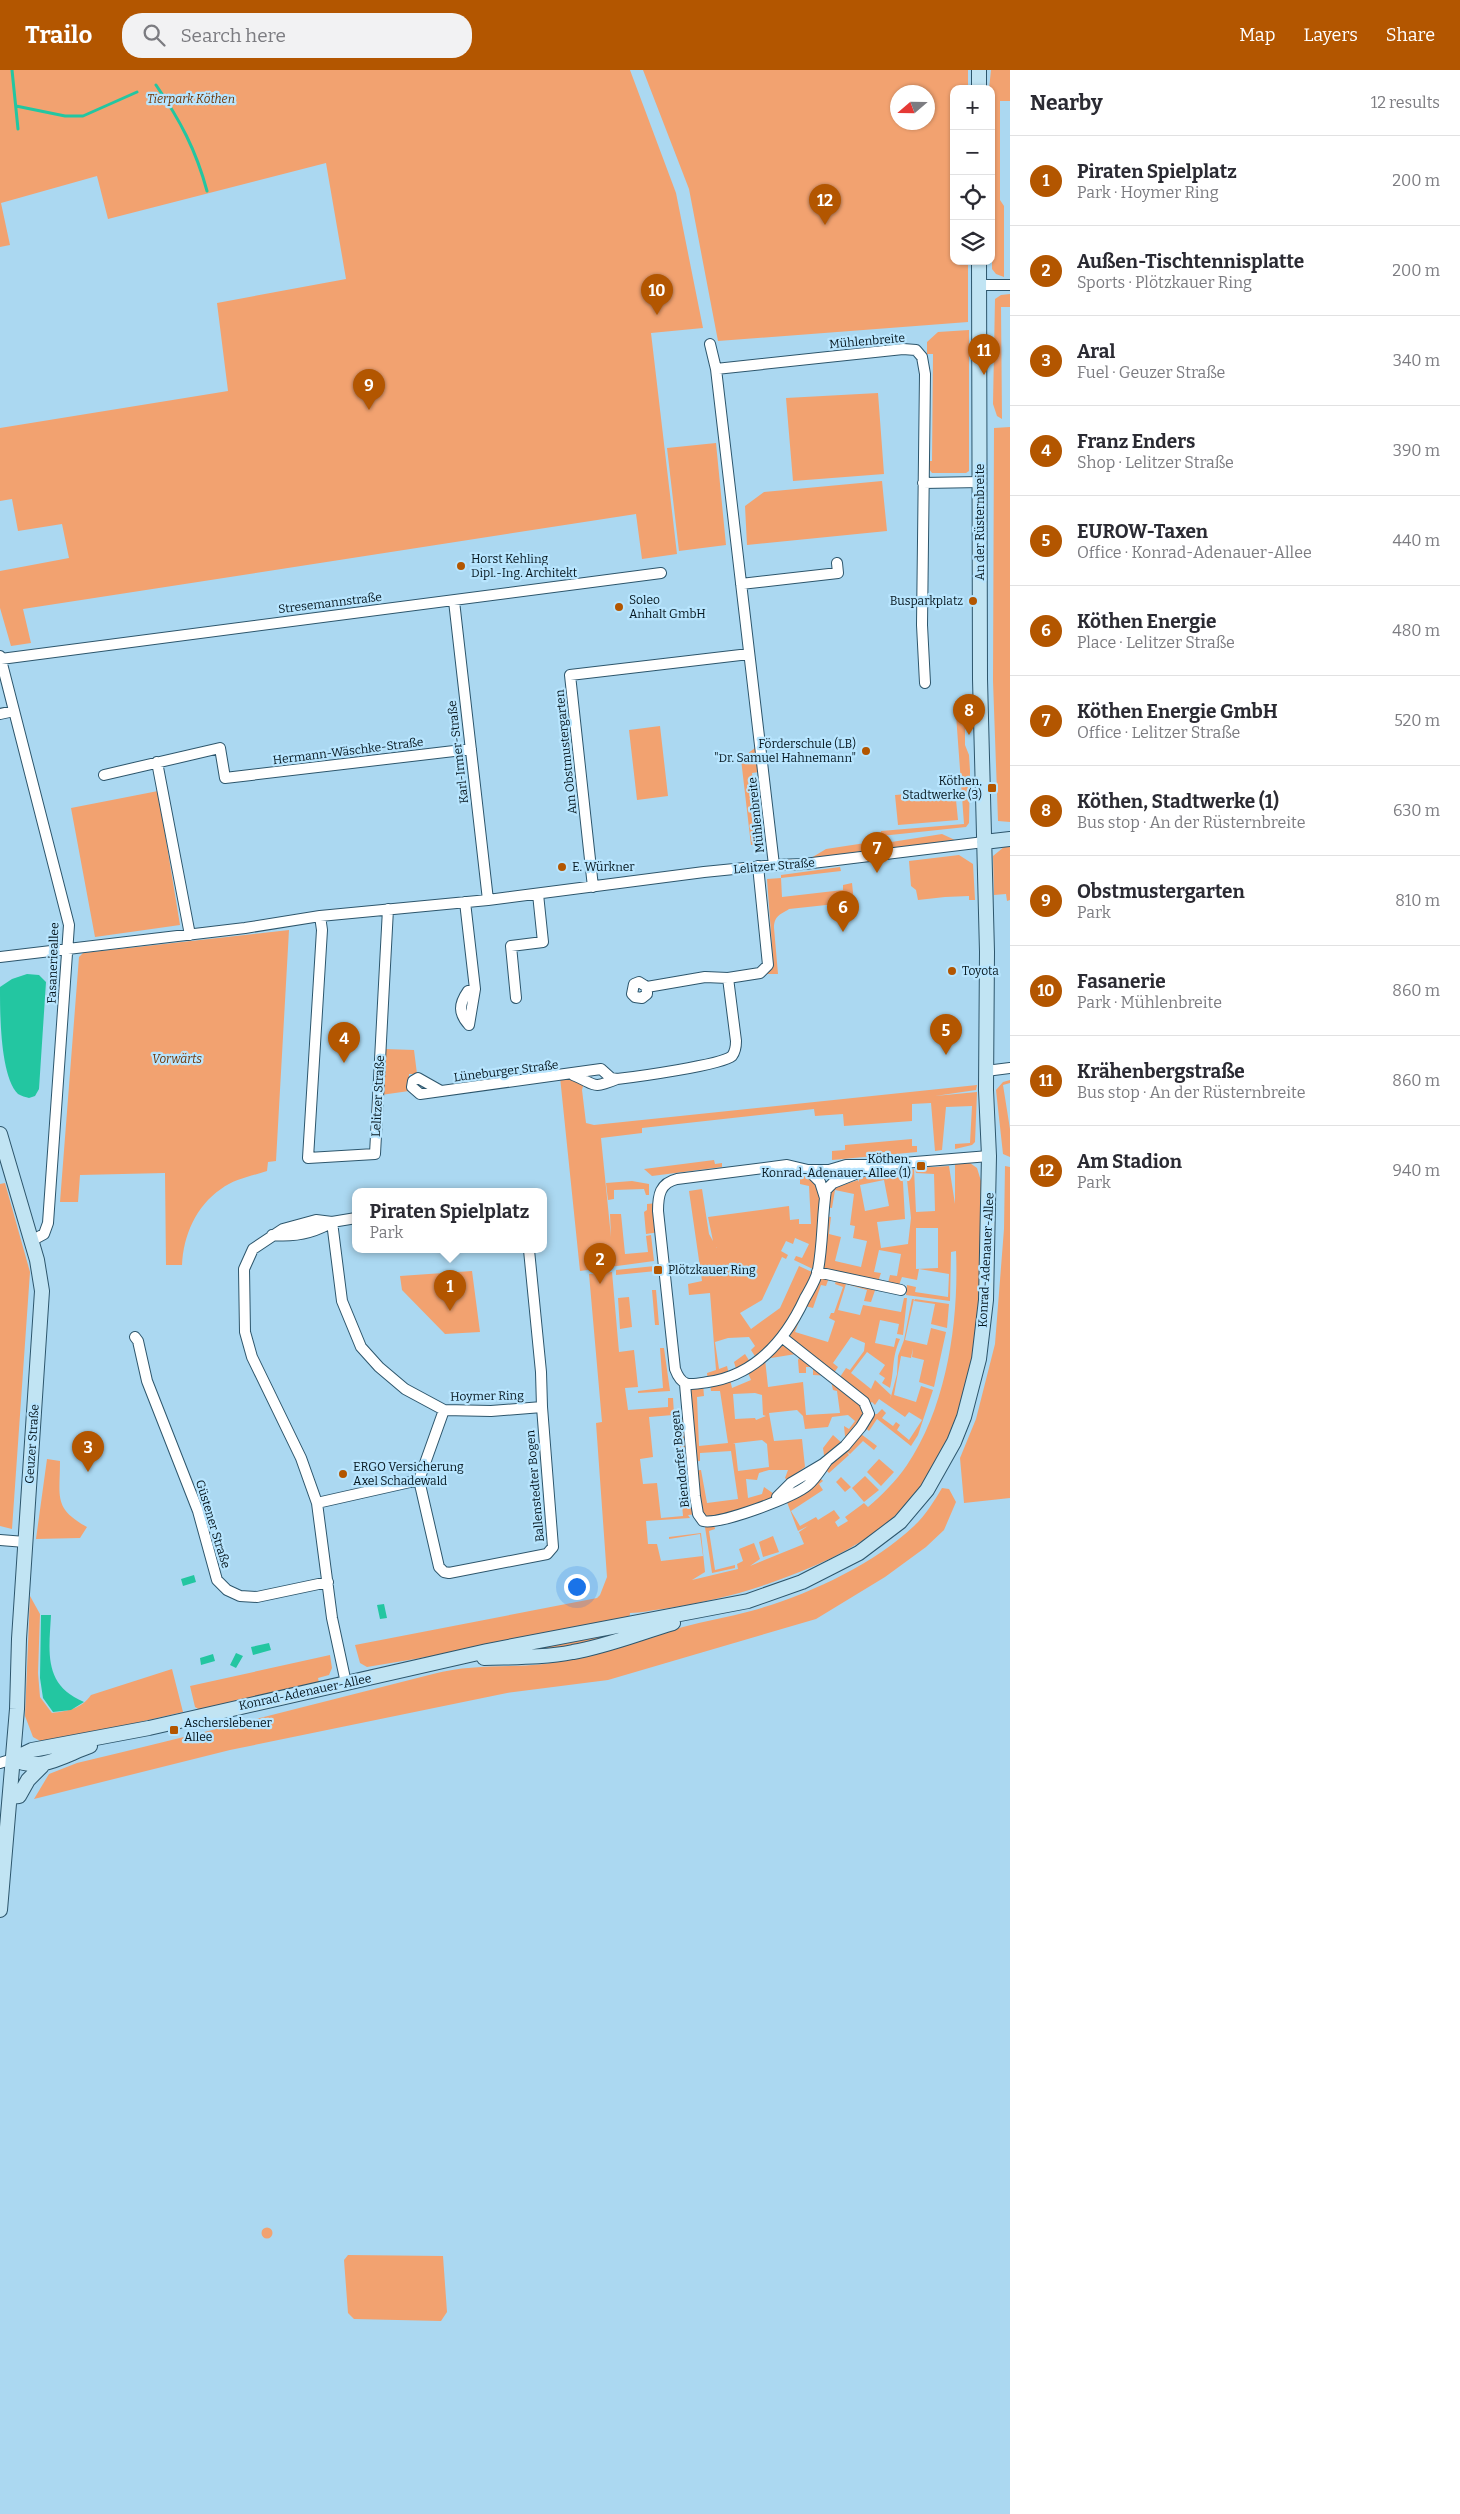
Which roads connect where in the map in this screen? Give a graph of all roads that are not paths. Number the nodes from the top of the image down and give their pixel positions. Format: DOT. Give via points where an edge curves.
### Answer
graph roads {
  1 [pos="979,70"];
  2 [pos="979,85"];
  3 [pos="979,265"];
  4 [pos="979,285"];
  5 [pos="1010,285"];
  6 [pos="710,344"];
  7 [pos="716,369"];
  8 [pos="981,482"];
  9 [pos="923,483"];
  10 [pos="836,563"];
  11 [pos="662,573"];
  12 [pos="741,584"];
  13 [pos="454,601"];
  14 [pos="748,654"];
  15 [pos="0,657"];
  16 [pos="924,683"];
  17 [pos="14,711"];
  18 [pos="0,714"];
  19 [pos="471,750"];
  20 [pos="157,762"];
  21 [pos="104,775"];
  22 [pos="1010,839"];
  23 [pos="984,842"];
  24 [pos="774,865"];
  25 [pos="758,866"];
  26 [pos="593,886"];
  27 [pos="538,894"];
  28 [pos="488,900"];
  29 [pos="465,902"];
  30 [pos="388,909"];
  31 [pos="320,916"];
  32 [pos="190,935"];
  33 [pos="69,949"];
  34 [pos="0,958"];
  35 [pos="728,978"];
  36 [pos="647,987"];
  37 [pos="475,989"];
  38 [pos="516,998"];
  39 [pos="1010,1068"];
  40 [pos="986,1071"];
  41 [pos="574,1075"];
  42 [pos="617,1079"];
  43 [pos="441,1091"];
  44 [pos="0,1134"];
  45 [pos="989,1156"];
  46 [pos="878,1165"];
  47 [pos="808,1170"];
  48 [pos="829,1170"];
  49 [pos="829,1182"];
  50 [pos="825,1198"];
  51 [pos="352,1219"];
  52 [pos="332,1222"];
  53 [pos="31,1241"];
  54 [pos="529,1253"];
  55 [pos="817,1272"];
  56 [pos="901,1290"];
  57 [pos="135,1337"];
  58 [pos="783,1338"];
  59 [pos="685,1384"];
  60 [pos="542,1407"];
  61 [pos="444,1410"];
  62 [pos="419,1480"];
  63 [pos="317,1503"];
  64 [pos="0,1540"];
  65 [pos="25,1542"];
  66 [pos="328,1582"];
  67 [pos="346,1683"];
  68 [pos="149,1728"];
  69 [pos="7,1761"];
  70 [pos="42,1766"];
  71 [pos="10,1797"];
  72 [pos="0,1910"];
  1 -- 2 [label="main road"];
  3 -- 4 [label="main road, An der Rüsternbreite"];
  4 -- 5 [label="street"];
  4 -- 8 [label="main road, An der Rüsternbreite"];
  6 -- 7 [label="street, Mühlenbreite"];
  7 -- 9 [label="street, Mühlenbreite" via="903,348 916,350 922,358 925,374"];
  7 -- 12 [label="street, Mühlenbreite"];
  8 -- 9 [label="street"];
  8 -- 23 [label="main road, An der Rüsternbreite" via="980,679"];
  9 -- 16 [label="street, Mühlenbreite"];
  10 -- 12 [label="street" via="838,573"];
  11 -- 13 [label="street, Stresemannstraße"];
  12 -- 14 [label="street, Mühlenbreite"];
  13 -- 15 [label="street, Stresemannstraße"];
  13 -- 19 [label="street, Karl-Irmer-Straße"];
  14 -- 24 [label="street, Mühlenbreite"];
  14 -- 26 [label="street, Am Obstmustergarten" via="570,675"];
  15 -- 17 [label="street, Fasanerieallee"];
  17 -- 18 [label="street"];
  17 -- 33 [label="street, Fasanerieallee" via="67,914"];
  19 -- 20 [label="street, Hermann-Wäschke-Straße" via="227,778 220,748"];
  19 -- 28 [label="street, Karl-Irmer-Straße"];
  20 -- 21 [label="street"];
  20 -- 32 [label="street"];
  22 -- 23 [label="main road, Lelitzer Straße"];
  23 -- 24 [label="street, Lelitzer Straße"];
  23 -- 40 [label="main road, Konrad-Adenauer-Allee"];
  24 -- 25 [label="street, Lelitzer Straße"];
  25 -- 26 [label="street, Lelitzer Straße"];
  25 -- 35 [label="street" via="768,965 760,973"];
  26 -- 27 [label="street, Lelitzer Straße"];
  27 -- 28 [label="street, Lelitzer Straße"];
  27 -- 38 [label="street" via="543,942 511,946"];
  28 -- 29 [label="street, Lelitzer Straße"];
  29 -- 30 [label="street, Lelitzer Straße"];
  29 -- 37 [label="street"];
  30 -- 31 [label="street, Lelitzer Straße"];
  30 -- 31 [label="street, Lelitzer Straße" via="375,1154 308,1158 322,930"];
  31 -- 32 [label="street, Lelitzer Straße"];
  32 -- 33 [label="street, Lelitzer Straße"];
  33 -- 34 [label="street, Lelitzer Straße"];
  33 -- 53 [label="street, Fasanerieallee" via="48,1223 44,1234"];
  35 -- 36 [label="street" via="705,978"];
  35 -- 42 [label="street, Lüneburger Straße" via="736,1041 731,1056 714,1063"];
  39 -- 40 [label="street"];
  40 -- 45 [label="main road, Konrad-Adenauer-Allee"];
  41 -- 42 [label="street, Lüneburger Straße" via="601,1070"];
  41 -- 42 [label="street, Lüneburger Straße" via="587,1084 595,1085"];
  41 -- 43 [label="street, Lüneburger Straße"];
  44 -- 53 [label="main road, Geuzer Straße"];
  45 -- 46 [label="street"];
  45 -- 67 [label="main road, Konrad-Adenauer-Allee" via="986,1300 979,1359 964,1417 927,1490 880,1539 802,1582 726,1606 487,1651"];
  46 -- 48 [label="street" via="846,1165"];
  46 -- 49 [label="street"];
  47 -- 48 [label="street"];
  47 -- 49 [label="street"];
  47 -- 50 [label="street" via="820,1182"];
  47 -- 59 [label="street" via="788,1165 760,1168 676,1179 661,1188 658,1211 675,1369"];
  48 -- 49 [label="street" via="825,1174"];
  49 -- 50 [label="street"];
  50 -- 55 [label="street"];
  51 -- 52 [label="street"];
  52 -- 61 [label="street, Hoymer Ring" via="342,1301 361,1347 378,1367 405,1389"];
  52 -- 63 [label="street" via="317,1232 272,1236 254,1249 244,1269 245,1332 252,1357 301,1458"];
  53 -- 65 [label="main road, Geuzer Straße" via="42,1291"];
  54 -- 60 [label="street, Hoymer Ring"];
  55 -- 56 [label="street"];
  55 -- 58 [label="street"];
  57 -- 66 [label="street, Güstener Straße" via="146,1381 198,1511 217,1580 240,1596 257,1597"];
  58 -- 59 [label="street" via="748,1368 712,1382"];
  58 -- 59 [label="street, Biendorfer Bogen" via="869,1409 861,1427 827,1461 791,1483 768,1504 719,1520 705,1522 699,1518"];
  60 -- 61 [label="street, Hoymer Ring"];
  60 -- 62 [label="street, Ballenstedter Bogen" via="554,1541 547,1554 444,1572 439,1567"];
  61 -- 62 [label="street"];
  62 -- 63 [label="street"];
  63 -- 66 [label="street"];
  64 -- 65 [label="street"];
  65 -- 69 [label="main road, Geuzer Straße"];
  66 -- 67 [label="street"];
  67 -- 68 [label="main road, Konrad-Adenauer-Allee"];
  68 -- 69 [label="main road, Konrad-Adenauer-Allee" via="32,1750"];
  68 -- 70 [label="main road, Konrad-Adenauer-Allee" via="72,1752"];
  69 -- 70 [label="main road"];
  69 -- 71 [label="main road, Geuzer Straße"];
  70 -- 71 [label="main road" via="28,1780 19,1796"];
  71 -- 72 [label="main road, Geuzer Straße"];
}
